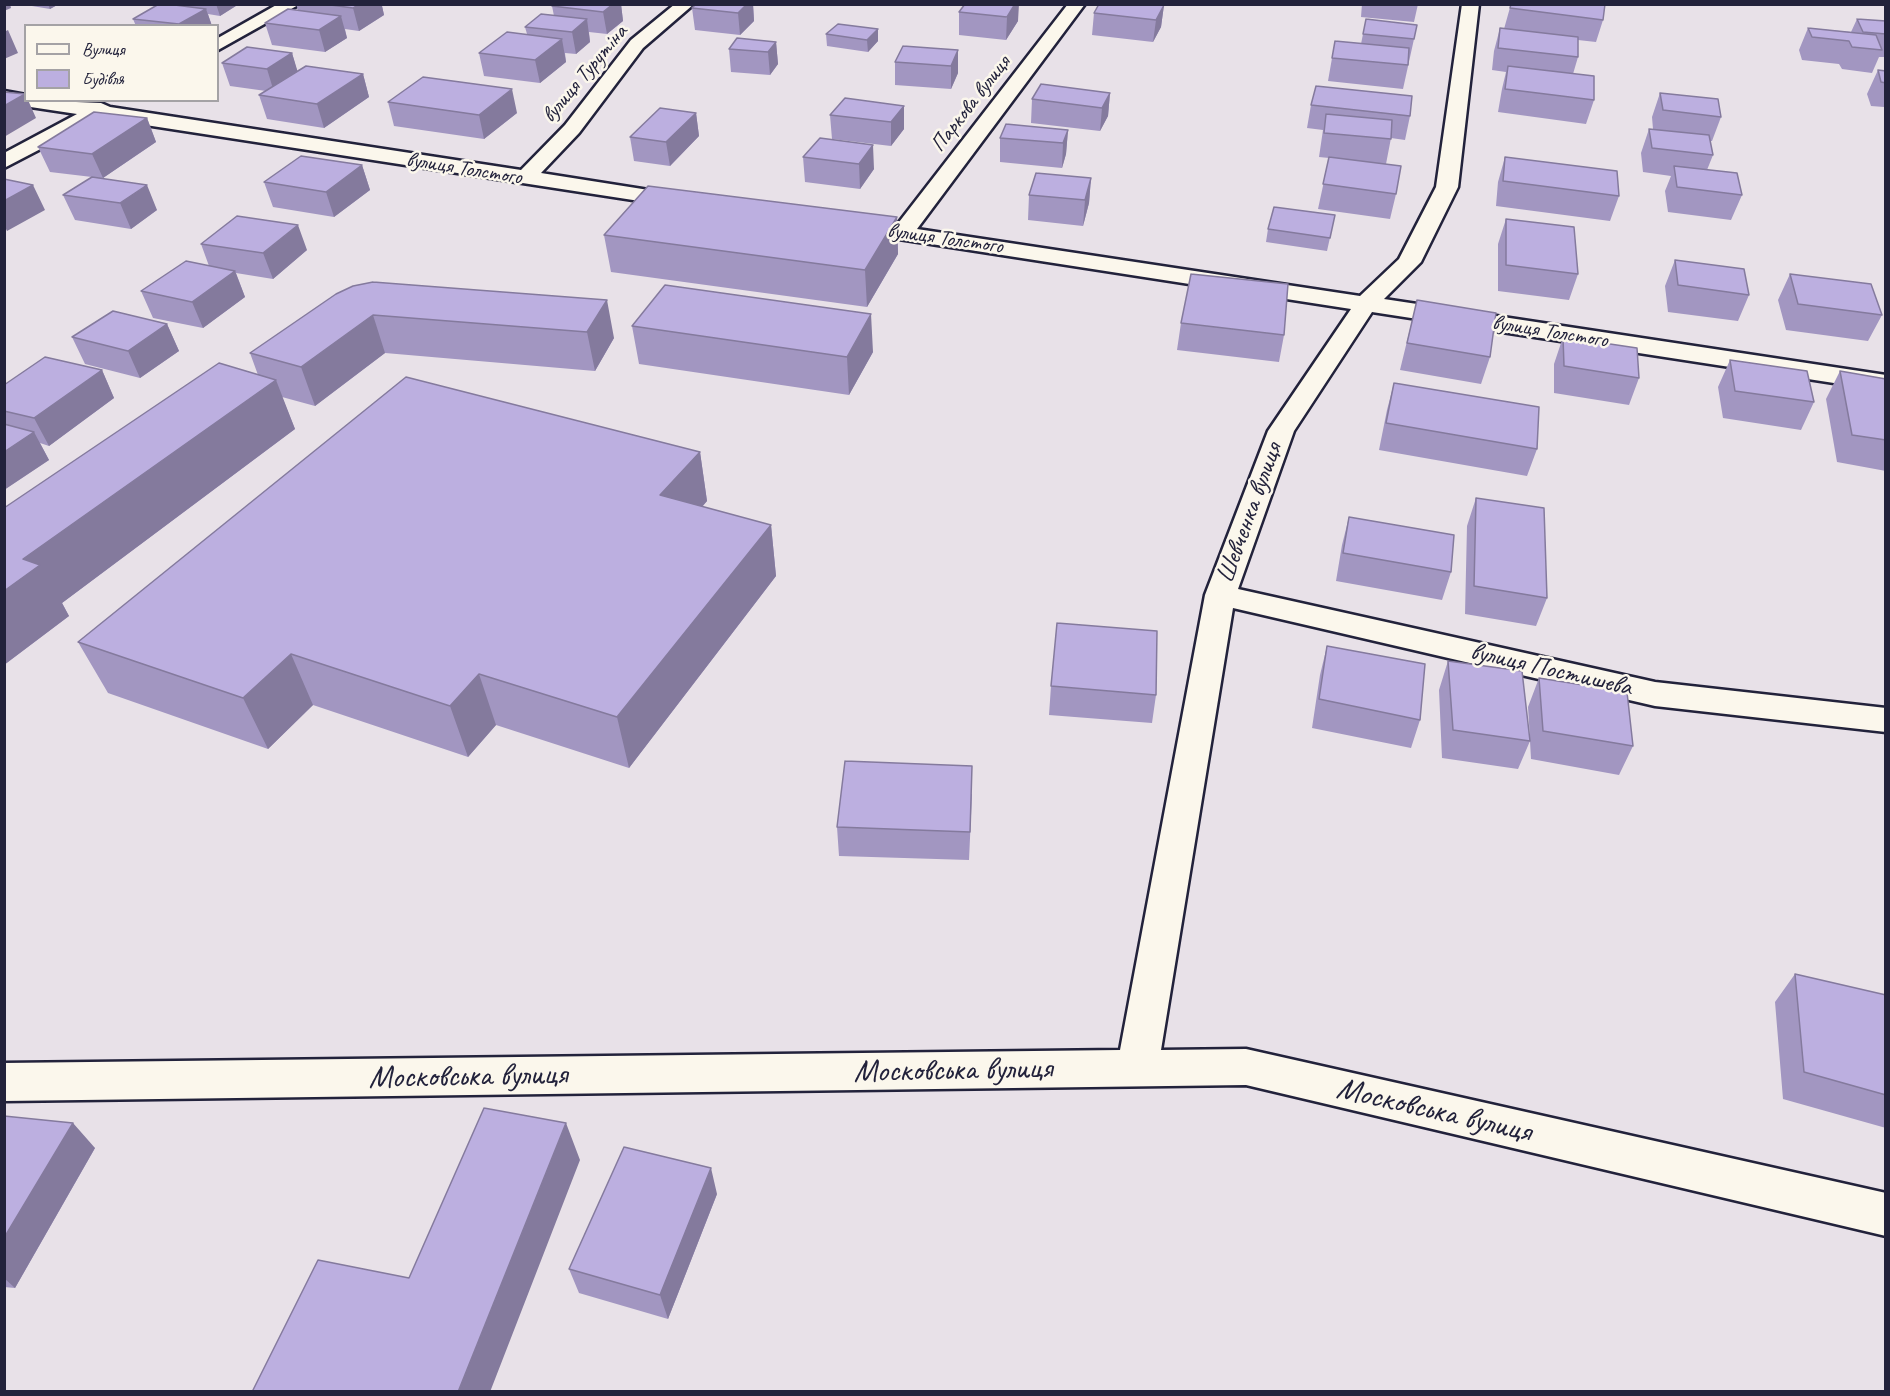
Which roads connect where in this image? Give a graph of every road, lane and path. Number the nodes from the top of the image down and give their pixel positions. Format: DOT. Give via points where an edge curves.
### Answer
graph roads {
  1 [pos="292,4"];
  2 [pos="686,4"];
  3 [pos="1077,4"];
  4 [pos="1471,4"];
  5 [pos="219,44"];
  6 [pos="4,97"];
  7 [pos="24,100"];
  8 [pos="34,102"];
  9 [pos="112,102"];
  10 [pos="94,112"];
  11 [pos="4,162"];
  12 [pos="525,178"];
  13 [pos="704,205"];
  14 [pos="832,223"];
  15 [pos="902,233"];
  16 [pos="1367,302"];
  17 [pos="1886,383"];
  18 [pos="1220,594"];
  19 [pos="1886,720"];
  20 [pos="1137,1069"];
  21 [pos="4,1082"];
  22 [pos="1886,1215"];
  1 -- 5 [label="street"];
  2 -- 12 [label="street, вулиця Турутіна" via="637,44 572,129"];
  3 -- 15 [label="street, Паркова вулиця"];
  4 -- 16 [label="street, Шевченка вулиця" via="1447,187 1409,262"];
  6 -- 7 [label="street, вулиця Толстого"];
  8 -- 10 [label="street, вулиця Толстого"];
  9 -- 10 [label="street"];
  10 -- 11 [label="street"];
  10 -- 12 [label="street, вулиця Толстого"];
  12 -- 13 [label="street, вулиця Толстого"];
  14 -- 15 [label="street, вулиця Толстого"];
  15 -- 16 [label="street, вулиця Толстого"];
  16 -- 17 [label="street, вулиця Толстого"];
  16 -- 18 [label="street, Шевченка вулиця" via="1281,431"];
  18 -- 19 [label="street, вулиця Постишева" via="1655,694"];
  18 -- 20 [label="street, Шевченка вулиця"];
  20 -- 21 [label="street, Московська вулиця"];
  20 -- 22 [label="street, Московська вулиця" via="1246,1067"];
}
